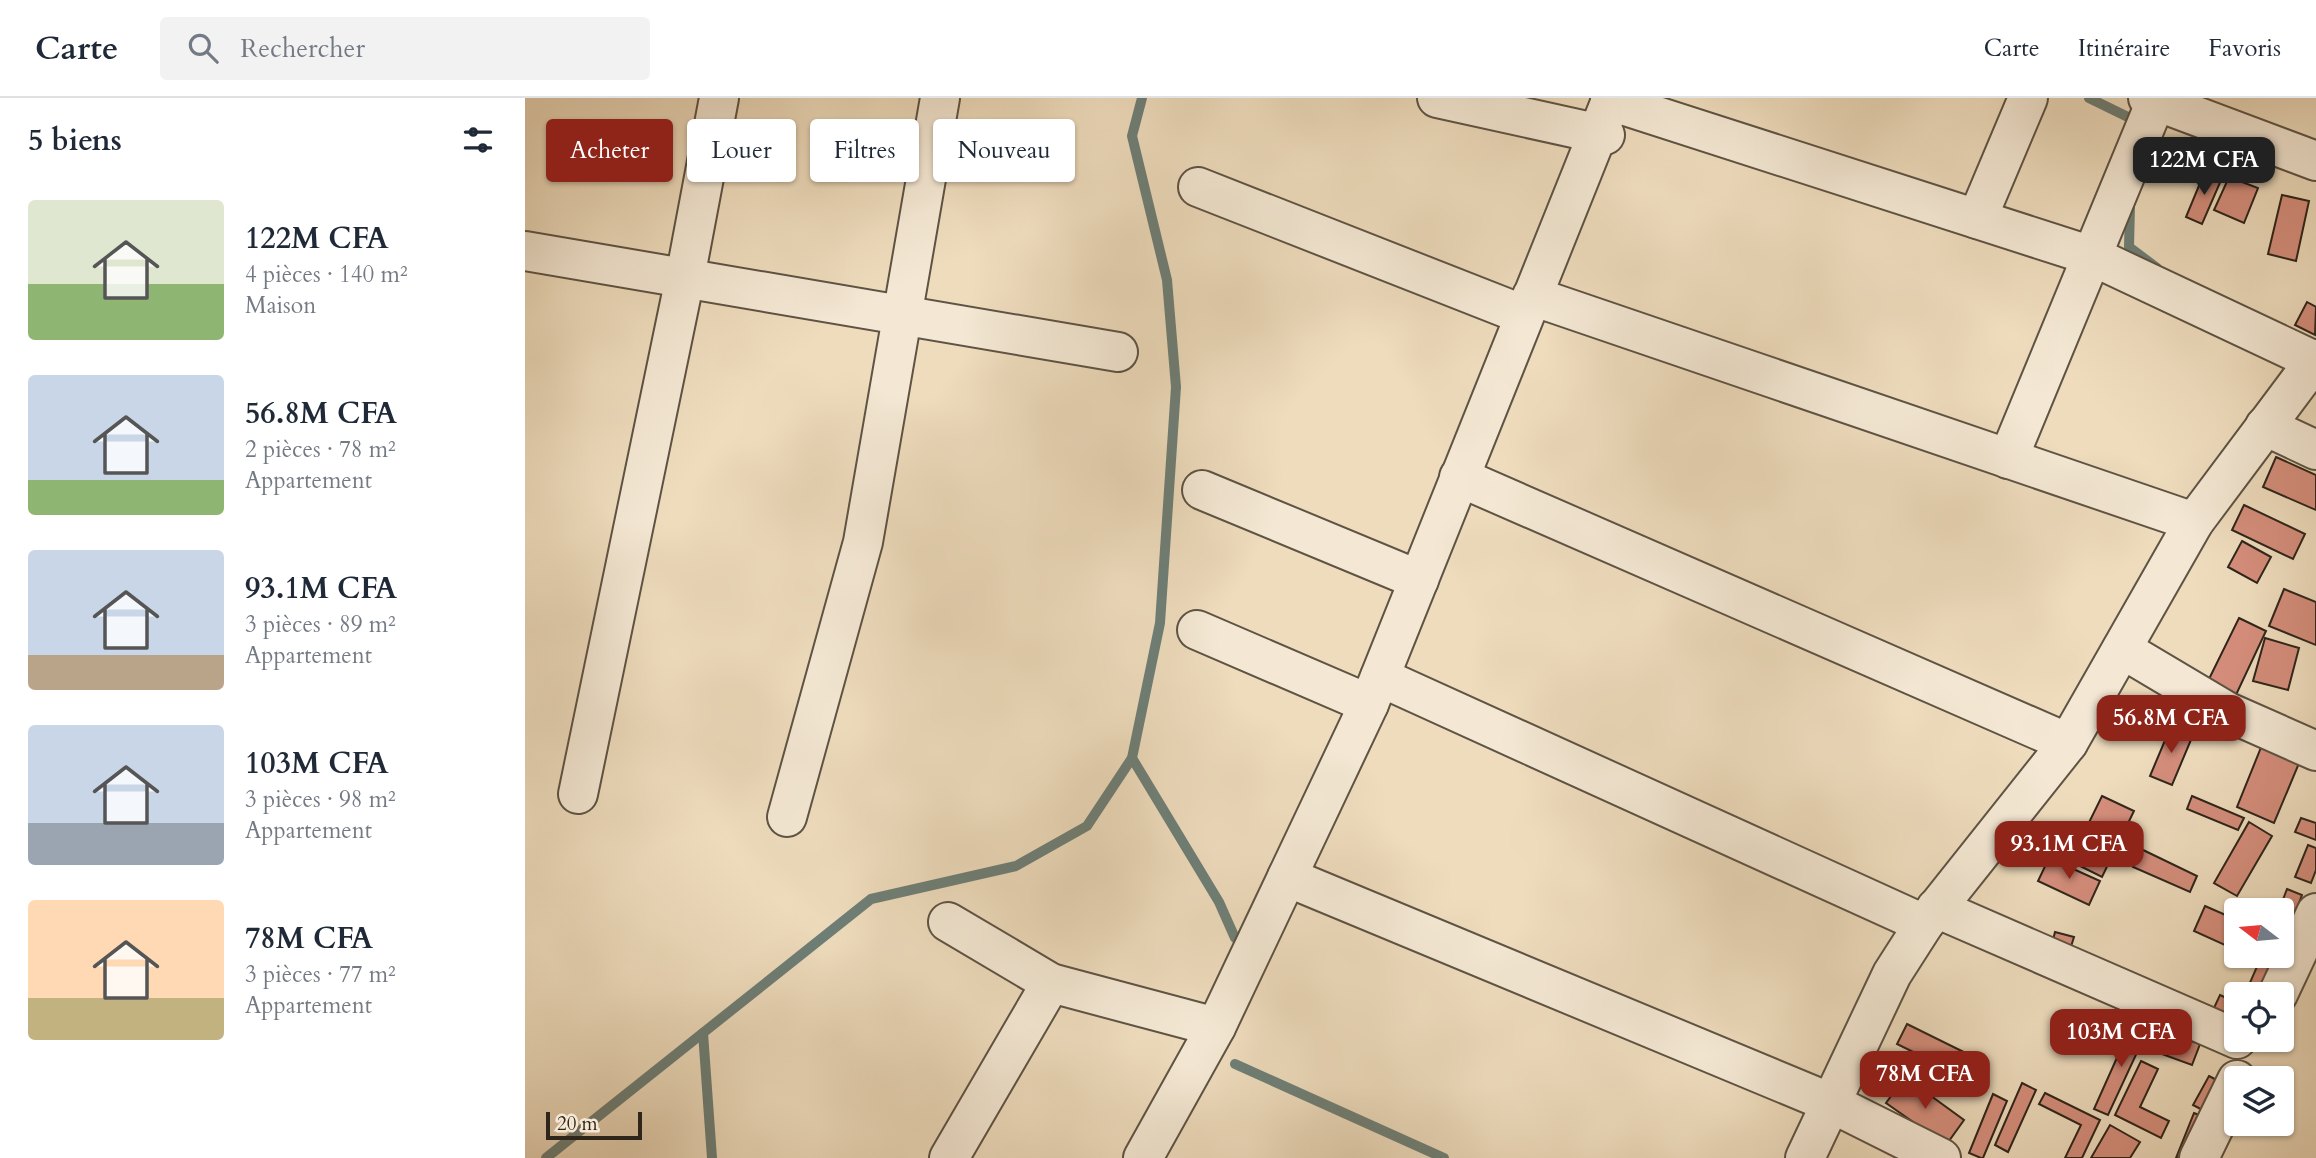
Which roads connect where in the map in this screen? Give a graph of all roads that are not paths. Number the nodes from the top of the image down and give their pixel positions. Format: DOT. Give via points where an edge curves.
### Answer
graph roads {
  1 [pos="719,98"];
  2 [pos="940,98"];
  3 [pos="1437,98"];
  4 [pos="2028,98"];
  5 [pos="2152,99"];
  6 [pos="1606,117"];
  7 [pos="2313,148"];
  8 [pos="1198,187"];
  9 [pos="1977,219"];
  10 [pos="525,251"];
  11 [pos="2092,256"];
  12 [pos="685,278"];
  13 [pos="1528,305"];
  14 [pos="902,315"];
  15 [pos="1118,352"];
  16 [pos="2315,360"];
  17 [pos="2265,426"];
  18 [pos="2316,450"];
  19 [pos="2008,459"];
  20 [pos="1459,477"];
  21 [pos="1202,490"];
  22 [pos="2194,522"];
  23 [pos="1419,580"];
  24 [pos="1197,630"];
  25 [pos="2122,649"];
  26 [pos="1375,690"];
  27 [pos="2068,743"];
  28 [pos="2316,751"];
  29 [pos="578,794"];
  30 [pos="787,817"];
  31 [pos="1287,877"];
  32 [pos="2316,913"];
  33 [pos="1930,916"];
  34 [pos="948,922"];
  35 [pos="2296,976"];
  36 [pos="1051,983"];
  37 [pos="1216,1027"];
  38 [pos="2243,1054"];
  39 [pos="1831,1103"];
  40 [pos="949,1158"];
  41 [pos="1143,1158"];
  42 [pos="1805,1158"];
  43 [pos="1941,1158"];
  44 [pos="2199,1158"];
  1 -- 12 [label="street"];
  2 -- 14 [label="street"];
  3 -- 6 [label="street"];
  4 -- 9 [label="street"];
  5 -- 7 [label="street"];
  5 -- 11 [label="street"];
  6 -- 9 [label="street"];
  6 -- 13 [label="street"];
  8 -- 13 [label="street"];
  9 -- 11 [label="street"];
  10 -- 12 [label="street"];
  11 -- 16 [label="street"];
  11 -- 19 [label="street"];
  12 -- 14 [label="street"];
  12 -- 29 [label="street"];
  13 -- 19 [label="street"];
  13 -- 20 [label="street"];
  14 -- 15 [label="street"];
  14 -- 30 [label="street" via="863,542"];
  16 -- 17 [label="street"];
  17 -- 18 [label="street"];
  17 -- 22 [label="street"];
  19 -- 22 [label="street"];
  20 -- 23 [label="street"];
  20 -- 27 [label="street"];
  21 -- 23 [label="street"];
  22 -- 25 [label="street"];
  23 -- 26 [label="street"];
  24 -- 26 [label="street"];
  25 -- 27 [label="street"];
  25 -- 28 [label="street" via="2228,712"];
  26 -- 31 [label="street"];
  26 -- 33 [label="street"];
  27 -- 33 [label="street"];
  31 -- 37 [label="street"];
  31 -- 39 [label="street"];
  32 -- 35 [label="street"];
  33 -- 38 [label="street"];
  33 -- 39 [label="street" via="1892,974"];
  34 -- 36 [label="street"];
  36 -- 37 [label="street"];
  36 -- 40 [label="street"];
  37 -- 41 [label="street"];
  38 -- 44 [label="street"];
  39 -- 42 [label="street"];
  39 -- 43 [label="street"];
}
